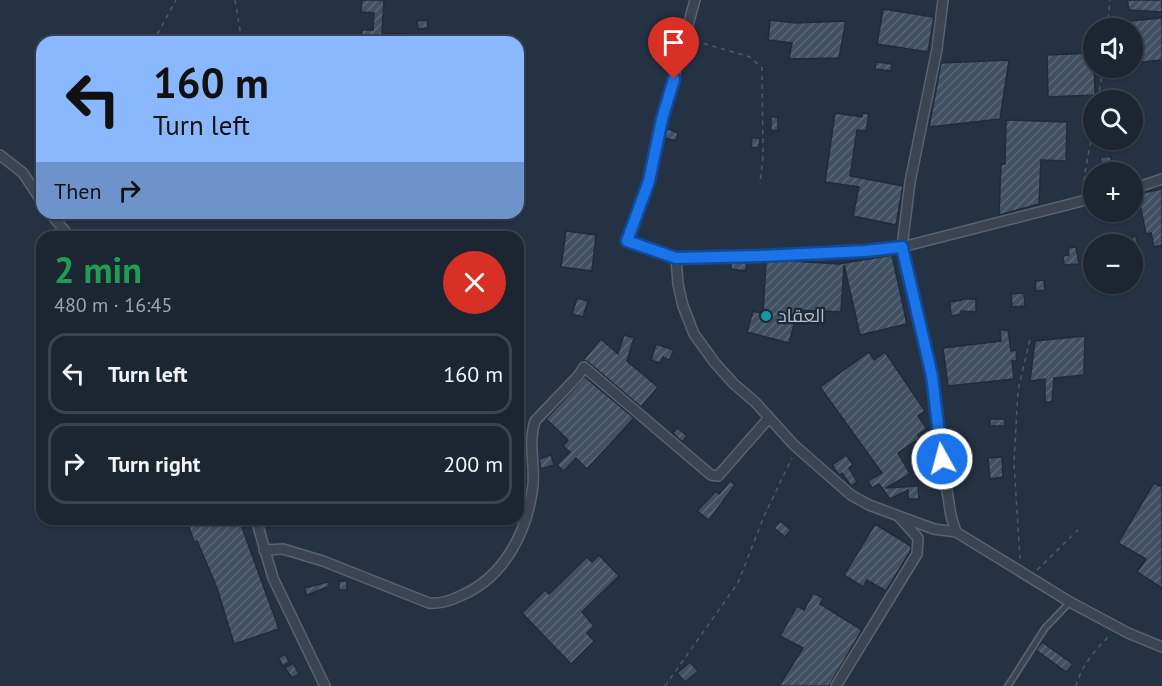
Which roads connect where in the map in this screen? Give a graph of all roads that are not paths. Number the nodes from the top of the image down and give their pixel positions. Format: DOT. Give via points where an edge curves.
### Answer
graph roads {
  1 [pos="694,0"];
  2 [pos="943,0"];
  3 [pos="0,155"];
  4 [pos="1162,179"];
  5 [pos="1143,185"];
  6 [pos="36,193"];
  7 [pos="1083,201"];
  8 [pos="55,219"];
  9 [pos="65,231"];
  10 [pos="902,247"];
  11 [pos="676,258"];
  12 [pos="769,418"];
  13 [pos="899,516"];
  14 [pos="258,525"];
  15 [pos="956,532"];
  16 [pos="264,550"];
  17 [pos="1070,602"];
  18 [pos="1162,647"];
  19 [pos="325,686"];
  20 [pos="836,686"];
  21 [pos="1008,686"];
  1 -- 11 [label="street" via="649,181 627,241"];
  2 -- 10 [label="street"];
  3 -- 6 [label="street" via="23,173"];
  4 -- 5 [label="street"];
  7 -- 10 [label="street"];
  8 -- 9 [label="street"];
  10 -- 11 [label="street"];
  10 -- 15 [label="street" via="932,376"];
  11 -- 12 [label="street" via="683,306 694,333 721,370"];
  12 -- 13 [label="street" via="851,495"];
  12 -- 16 [label="street" via="718,476 711,475 584,367 535,420 533,481 525,525 497,571 471,592 445,602 429,603 323,561 283,549"];
  13 -- 15 [label="street" via="934,529"];
  13 -- 20 [label="street" via="918,538 917,554"];
  14 -- 16 [label="street"];
  15 -- 17 [label="street"];
  16 -- 19 [label="street" via="273,578"];
  17 -- 18 [label="street"];
  17 -- 21 [label="lane" via="1045,628"];
}
